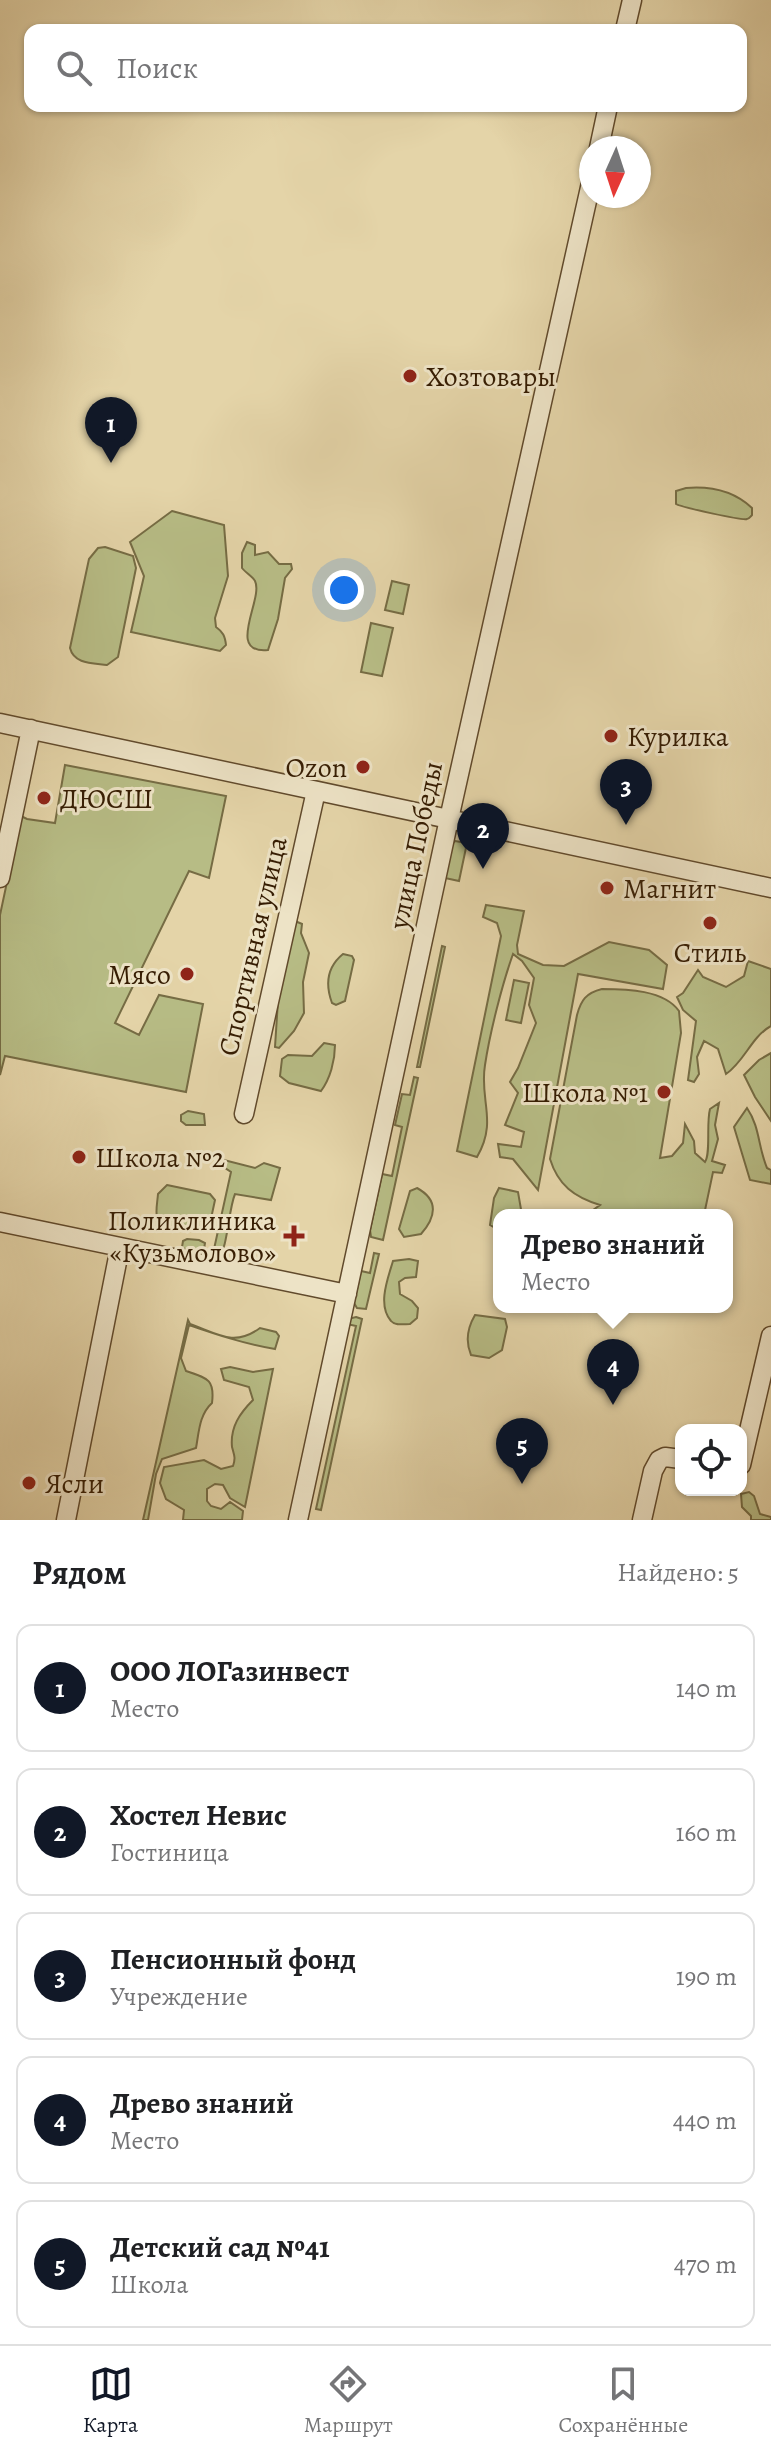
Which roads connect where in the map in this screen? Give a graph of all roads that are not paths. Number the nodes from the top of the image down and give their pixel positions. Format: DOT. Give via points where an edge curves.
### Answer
graph roads {
  1 [pos="632,0"];
  2 [pos="626,24"];
  3 [pos="607,112"];
  4 [pos="602,136"];
  5 [pos="585,208"];
  6 [pos="0,723"];
  7 [pos="31,729"];
  8 [pos="316,791"];
  9 [pos="449,819"];
  10 [pos="0,878"];
  11 [pos="771,888"];
  12 [pos="244,1114"];
  13 [pos="0,1222"];
  14 [pos="120,1247"];
  15 [pos="347,1294"];
  16 [pos="771,1336"];
  17 [pos="747,1439"];
  18 [pos="675,1458"];
  19 [pos="66,1520"];
  20 [pos="298,1520"];
  21 [pos="642,1520"];
  1 -- 2 [label="street"];
  3 -- 4 [label="street"];
  5 -- 9 [label="street, улица Победы"];
  6 -- 7 [label="street"];
  7 -- 8 [label="street"];
  7 -- 10 [label="street"];
  8 -- 9 [label="street"];
  8 -- 12 [label="street, Спортивная улица"];
  9 -- 11 [label="street"];
  9 -- 15 [label="street, улица Победы"];
  13 -- 14 [label="street"];
  14 -- 15 [label="street"];
  14 -- 19 [label="street"];
  15 -- 20 [label="street, улица Победы"];
  16 -- 17 [label="street"];
  18 -- 21 [label="street" via="665,1457 655,1465"];
}
